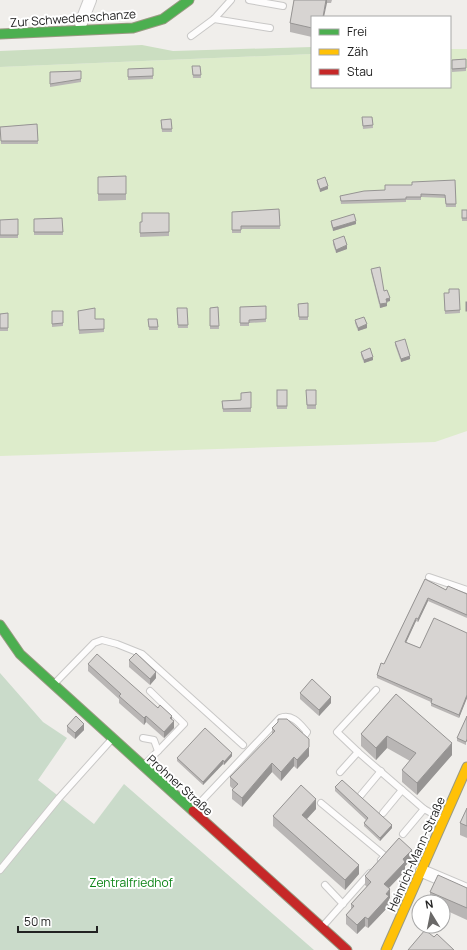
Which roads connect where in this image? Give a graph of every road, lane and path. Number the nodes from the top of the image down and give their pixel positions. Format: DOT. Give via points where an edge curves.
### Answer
graph roads {
  1 [pos="90,0"];
  2 [pos="189,0"];
  3 [pos="231,0"];
  4 [pos="249,0"];
  5 [pos="283,6"];
  6 [pos="214,19"];
  7 [pos="82,24"];
  8 [pos="270,28"];
  9 [pos="0,34"];
  10 [pos="191,36"];
  11 [pos="429,577"];
  12 [pos="467,590"];
  13 [pos="1,629"];
  14 [pos="53,685"];
  15 [pos="376,690"];
  16 [pos="150,691"];
  17 [pos="305,735"];
  18 [pos="113,738"];
  19 [pos="143,738"];
  20 [pos="243,745"];
  21 [pos="158,751"];
  22 [pos="358,752"];
  23 [pos="143,767"];
  24 [pos="467,767"];
  25 [pos="340,772"];
  26 [pos="381,772"];
  27 [pos="402,790"];
  28 [pos="361,795"];
  29 [pos="321,803"];
  30 [pos="424,809"];
  31 [pos="192,812"];
  32 [pos="383,813"];
  33 [pos="444,820"];
  34 [pos="403,834"];
  35 [pos="0,870"];
  36 [pos="422,871"];
  37 [pos="325,885"];
  38 [pos="467,890"];
  39 [pos="343,904"];
  40 [pos="321,927"];
  41 [pos="347,950"];
  42 [pos="386,950"];
  1 -- 7 [label="street"];
  2 -- 9 [label="main road, Zur Schwedenschanze" via="163,19 133,28"];
  3 -- 6 [label="lane"];
  4 -- 5 [label="lane"];
  6 -- 8 [label="lane"];
  6 -- 10 [label="lane"];
  11 -- 12 [label="lane"];
  13 -- 14 [label="main road, Prohner Straße" via="20,654"];
  14 -- 18 [label="main road, Prohner Straße"];
  14 -- 20 [label="lane" via="94,643 102,640 117,644 142,654"];
  15 -- 22 [label="lane" via="337,732"];
  16 -- 21 [label="lane" via="184,724"];
  17 -- 31 [label="lane" via="307,732 295,719 289,716 280,718"];
  18 -- 23 [label="main road, Prohner Straße"];
  18 -- 35 [label="lane" via="59,798"];
  19 -- 21 [label="lane" via="154,740"];
  21 -- 23 [label="lane"];
  22 -- 25 [label="lane"];
  22 -- 26 [label="lane"];
  23 -- 31 [label="main road, Prohner Straße"];
  24 -- 33 [label="main road, Heinrich-Mann-Straße"];
  26 -- 27 [label="lane"];
  26 -- 28 [label="lane"];
  27 -- 30 [label="lane"];
  27 -- 32 [label="lane"];
  29 -- 39 [label="lane" via="385,856"];
  30 -- 33 [label="lane"];
  30 -- 34 [label="lane"];
  31 -- 40 [label="main road, Prohner Straße"];
  33 -- 36 [label="main road, Heinrich-Mann-Straße"];
  36 -- 38 [label="street"];
  36 -- 42 [label="main road, Heinrich-Mann-Straße"];
  37 -- 39 [label="lane"];
  39 -- 40 [label="lane"];
  40 -- 41 [label="main road, Prohner Straße"];
}
